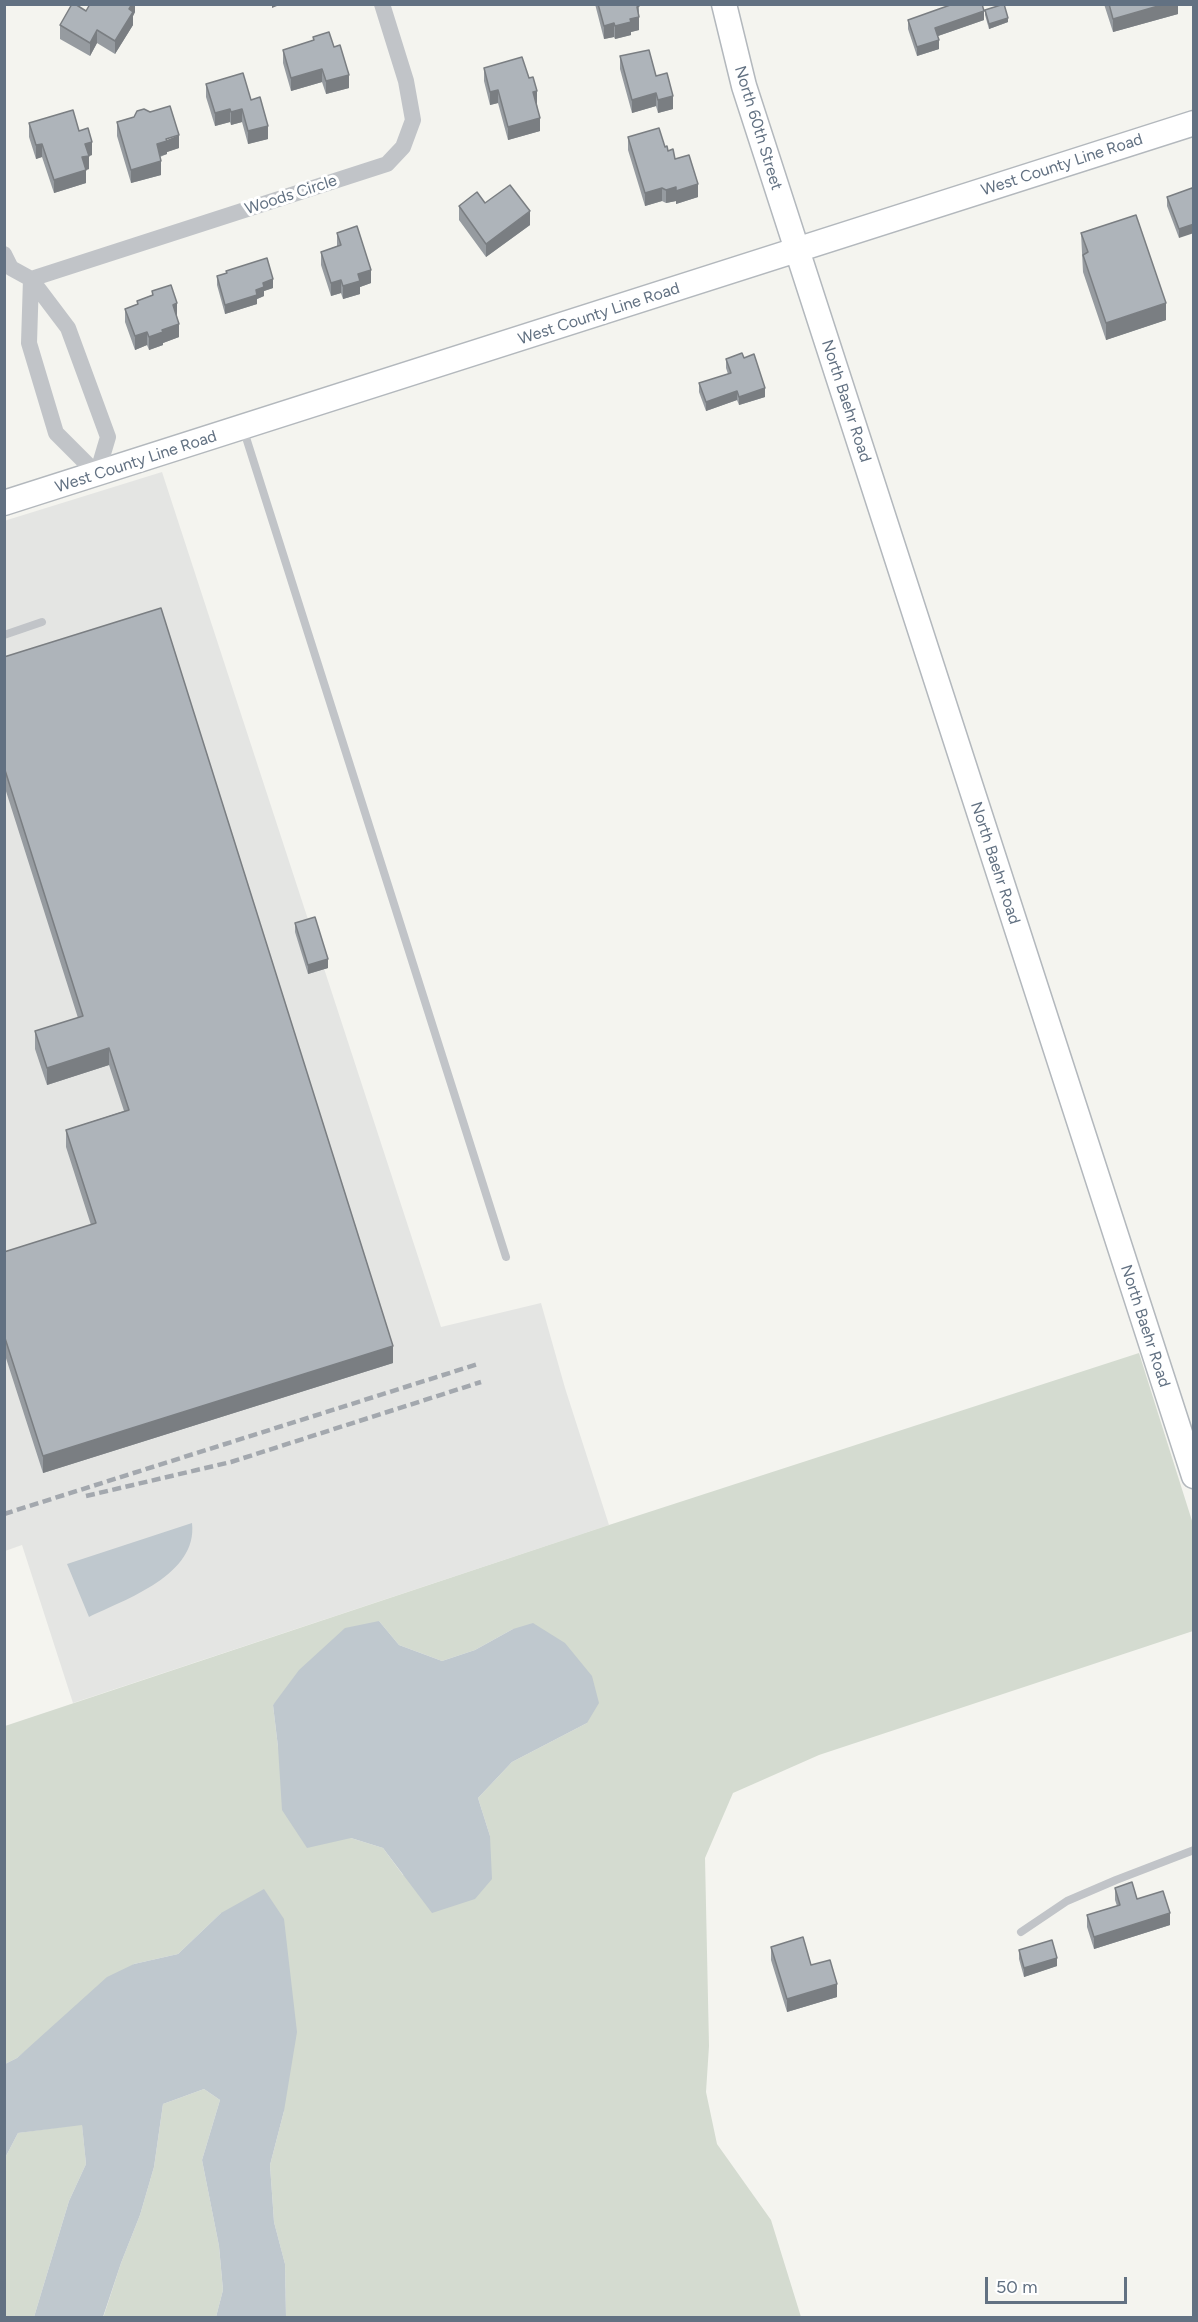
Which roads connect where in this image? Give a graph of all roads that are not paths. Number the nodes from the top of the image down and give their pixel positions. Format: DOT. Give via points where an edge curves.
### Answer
graph roads {
  1 [pos="382,4"];
  2 [pos="724,4"];
  3 [pos="1194,123"];
  4 [pos="797,250"];
  5 [pos="4,254"];
  6 [pos="31,279"];
  7 [pos="243,428"];
  8 [pos="97,474"];
  9 [pos="4,504"];
  10 [pos="42,622"];
  11 [pos="4,635"];
  12 [pos="506,1257"];
  13 [pos="1194,1476"];
  14 [pos="1194,1850"];
  15 [pos="1021,1932"];
  1 -- 6 [label="street, Woods Circle" via="406,81 413,120 403,147 387,164"];
  2 -- 4 [label="street, North 60th Street" via="744,86"];
  3 -- 4 [label="street, West County Line Road"];
  4 -- 7 [label="street, West County Line Road"];
  4 -- 13 [label="street, North Baehr Road"];
  5 -- 6 [label="street" via="10,268"];
  6 -- 8 [label="street" via="29,343 56,433"];
  6 -- 8 [label="street" via="68,328 108,437"];
  7 -- 8 [label="street, West County Line Road"];
  7 -- 12 [label="lane"];
  8 -- 9 [label="street, West County Line Road"];
  10 -- 11 [label="lane"];
  14 -- 15 [label="lane" via="1067,1901"];
}
